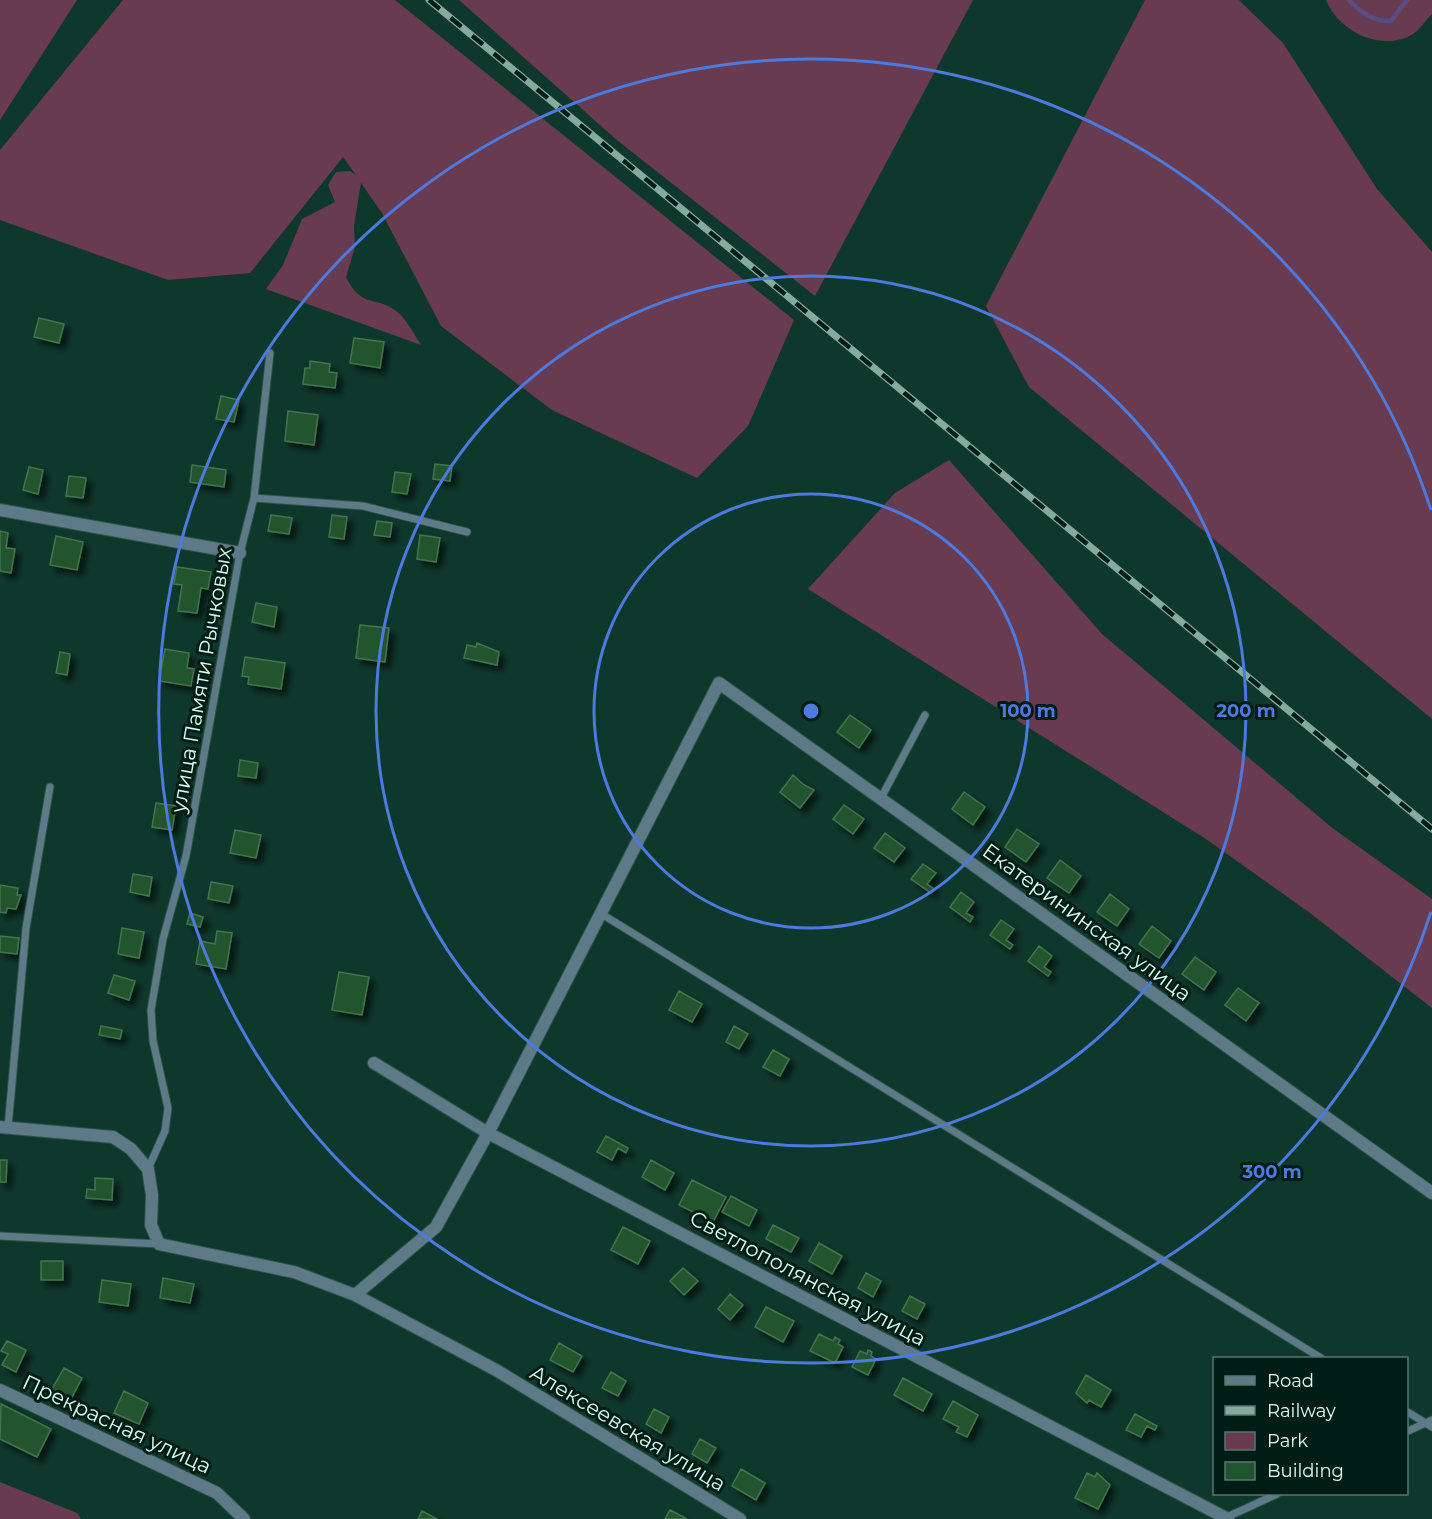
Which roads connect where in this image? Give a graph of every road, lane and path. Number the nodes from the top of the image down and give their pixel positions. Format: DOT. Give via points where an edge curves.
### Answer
graph roads {
  1 [pos="270,353"];
  2 [pos="254,498"];
  3 [pos="0,510"];
  4 [pos="467,532"];
  5 [pos="240,553"];
  6 [pos="925,715"];
  7 [pos="50,787"];
  8 [pos="881,798"];
  9 [pos="600,913"];
  10 [pos="374,1064"];
  11 [pos="4,1127"];
  12 [pos="488,1133"];
  13 [pos="148,1169"];
  14 [pos="1432,1193"];
  15 [pos="0,1236"];
  16 [pos="159,1244"];
  17 [pos="355,1295"];
  18 [pos="1319,1357"];
  19 [pos="0,1390"];
  20 [pos="1408,1412"];
  21 [pos="1430,1423"];
  22 [pos="1408,1432"];
  23 [pos="1275,1495"];
  24 [pos="244,1519"];
  25 [pos="740,1519"];
  26 [pos="1226,1519"];
  1 -- 2 [label="lane, улица Памяти Рычковых"];
  2 -- 4 [label="lane" via="363,506"];
  2 -- 5 [label="lane, улица Памяти Рычковых"];
  3 -- 5 [label="street"];
  5 -- 13 [label="lane, улица Памяти Рычковых" via="186,856 164,939 151,1010 153,1041 168,1108 165,1131"];
  6 -- 8 [label="lane"];
  7 -- 11 [label="lane" via="26,928"];
  8 -- 9 [label="street, Екатерининская улица" via="719,683"];
  8 -- 14 [label="street, Екатерининская улица"];
  9 -- 12 [label="street"];
  9 -- 18 [label="lane"];
  10 -- 12 [label="street, Светлополянская улица"];
  11 -- 13 [label="street" via="113,1137 131,1149"];
  12 -- 17 [label="street" via="436,1227"];
  12 -- 26 [label="street, Светлополянская улица"];
  13 -- 16 [label="street" via="151,1225"];
  15 -- 16 [label="lane"];
  16 -- 17 [label="street, Алексеевская улица" via="294,1272"];
  17 -- 25 [label="street, Алексеевская улица" via="496,1370"];
  19 -- 24 [label="street, Прекрасная улица" via="217,1492"];
  20 -- 21 [label="lane"];
  21 -- 22 [label="lane"];
  23 -- 26 [label="lane"];
}
